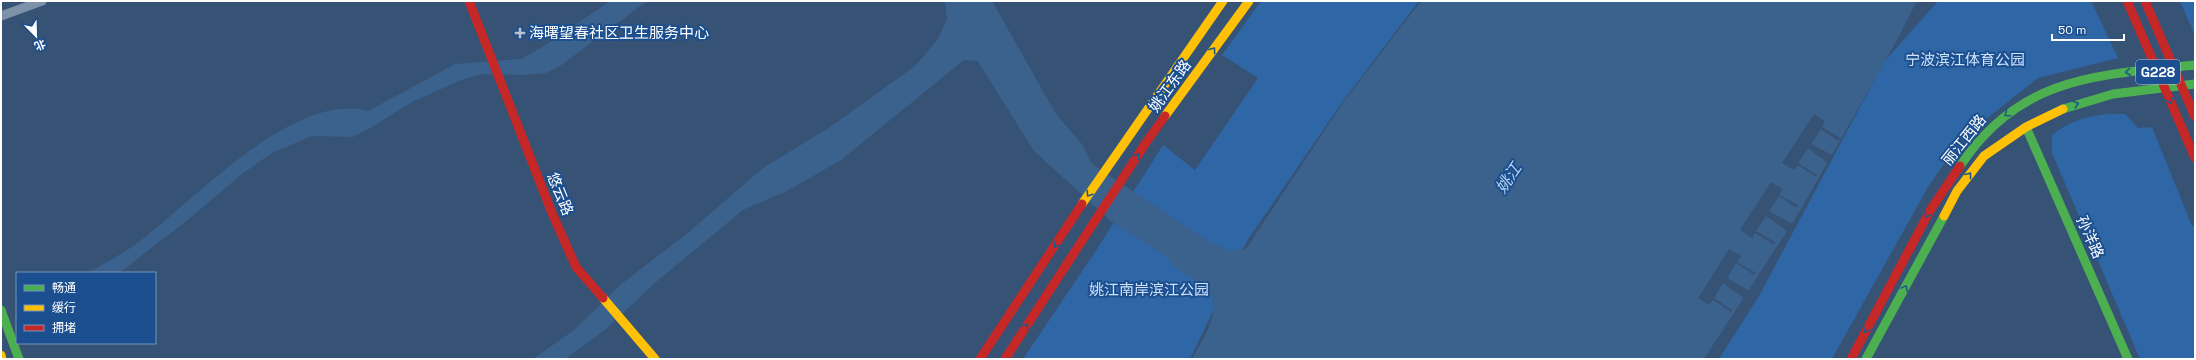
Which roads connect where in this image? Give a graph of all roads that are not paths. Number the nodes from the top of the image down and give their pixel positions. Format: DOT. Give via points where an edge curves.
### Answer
graph roads {
  1 [pos="42,1"];
  2 [pos="469,1"];
  3 [pos="1223,1"];
  4 [pos="1249,1"];
  5 [pos="2127,1"];
  6 [pos="2145,1"];
  7 [pos="1,16"];
  8 [pos="2195,65"];
  9 [pos="2195,84"];
  10 [pos="2195,117"];
  11 [pos="2026,127"];
  12 [pos="2195,158"];
  13 [pos="1,310"];
  14 [pos="1,355"];
  15 [pos="2,359"];
  16 [pos="19,359"];
  17 [pos="655,359"];
  18 [pos="980,359"];
  19 [pos="1005,359"];
  20 [pos="1851,359"];
  21 [pos="1866,359"];
  22 [pos="2128,359"];
  1 -- 7 [label="street"];
  2 -- 17 [label="main road, 悠云路" via="552,213 576,267"];
  3 -- 18 [label="main road, 姚江东路, one-way" via="1101,176"];
  19 -- 4 [label="main road, 姚江东路, one-way" via="1145,144"];
  5 -- 12 [label="main road, G228, one-way"];
  6 -- 10 [label="main road, G228"];
  8 -- 20 [label="main road, 丽江西路, one-way" via="2102,75 2054,88 2022,104 1996,122 1968,154 1931,209"];
  11 -- 9 [label="main road, 丽江西路, one-way" via="2071,105 2113,94"];
  21 -- 11 [label="main road, 丽江西路, one-way" via="1957,191 1984,156"];
  11 -- 22 [label="main road, 孙洋路"];
  13 -- 16 [label="main road"];
  14 -- 15 [label="main road"];
}
